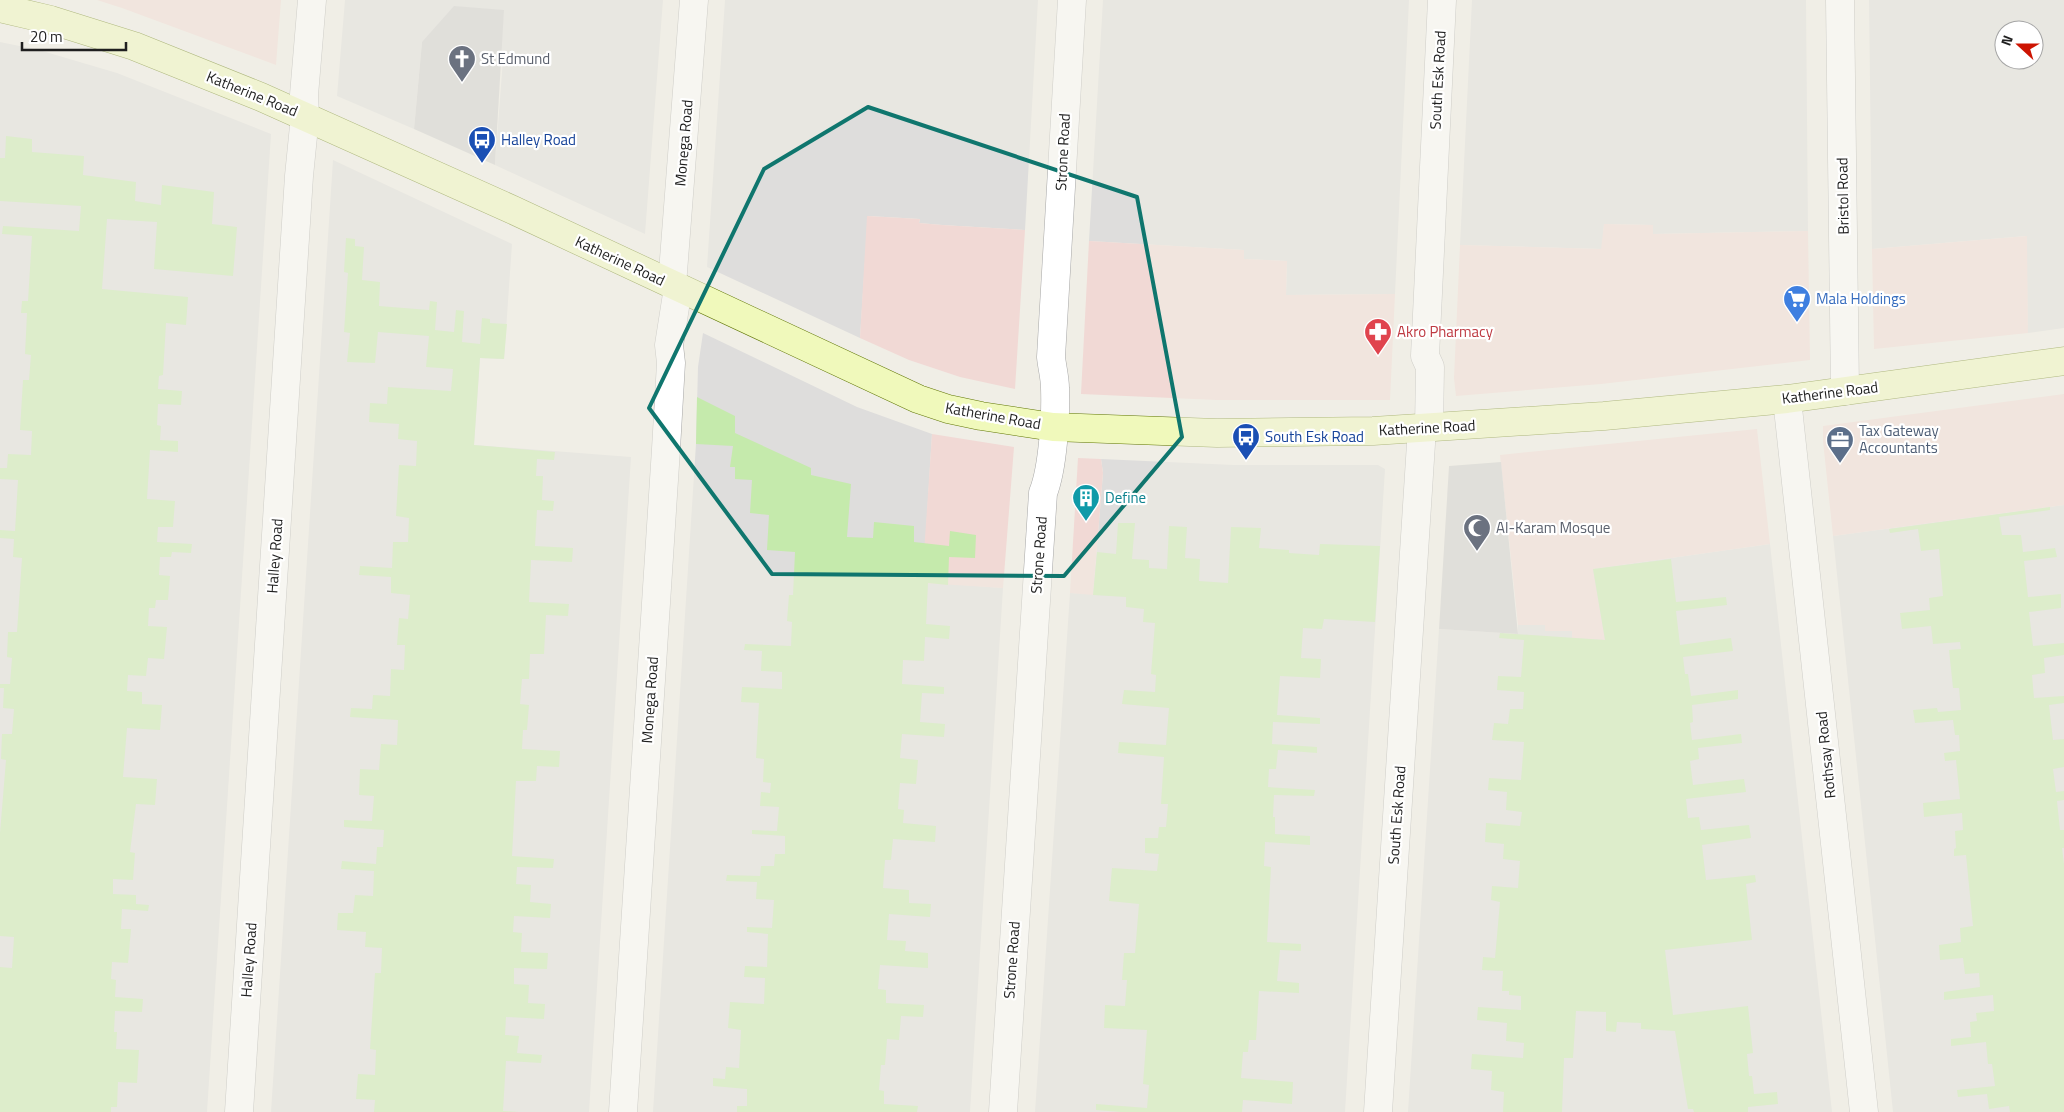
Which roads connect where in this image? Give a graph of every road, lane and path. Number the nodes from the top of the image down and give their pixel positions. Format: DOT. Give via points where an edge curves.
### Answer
graph roads {
  1 [pos="312,0"];
  2 [pos="694,0"];
  3 [pos="1072,0"];
  4 [pos="1442,0"];
  5 [pos="1840,0"];
  6 [pos="0,8"];
  7 [pos="305,116"];
  8 [pos="675,287"];
  9 [pos="2064,361"];
  10 [pos="1845,391"];
  11 [pos="1787,399"];
  12 [pos="1053,427"];
  13 [pos="1425,428"];
  14 [pos="239,1112"];
  15 [pos="623,1112"];
  16 [pos="1003,1112"];
  17 [pos="1378,1112"];
  18 [pos="1864,1112"];
  1 -- 7 [label="street, Halley Road"];
  2 -- 8 [label="street, Monega Road"];
  3 -- 12 [label="street, Strone Road" via="1051,357 1055,386"];
  4 -- 13 [label="street, South Esk Road" via="1426,356 1430,368"];
  5 -- 10 [label="street, Bristol Road"];
  6 -- 7 [label="main road, Katherine Road" via="134,46"];
  7 -- 8 [label="main road, Katherine Road"];
  7 -- 14 [label="street, Halley Road"];
  8 -- 12 [label="main road, Katherine Road" via="918,399 973,414"];
  8 -- 15 [label="street, Monega Road" via="668,345 671,363 666,449"];
  9 -- 10 [label="main road, Katherine Road"];
  10 -- 11 [label="main road, Katherine Road"];
  11 -- 13 [label="main road, Katherine Road"];
  11 -- 18 [label="street, Rothsay Road"];
  12 -- 13 [label="main road, Katherine Road" via="1217,433"];
  12 -- 16 [label="street, Strone Road" via="1048,481 1043,493"];
  13 -- 17 [label="street, South Esk Road"];
}
